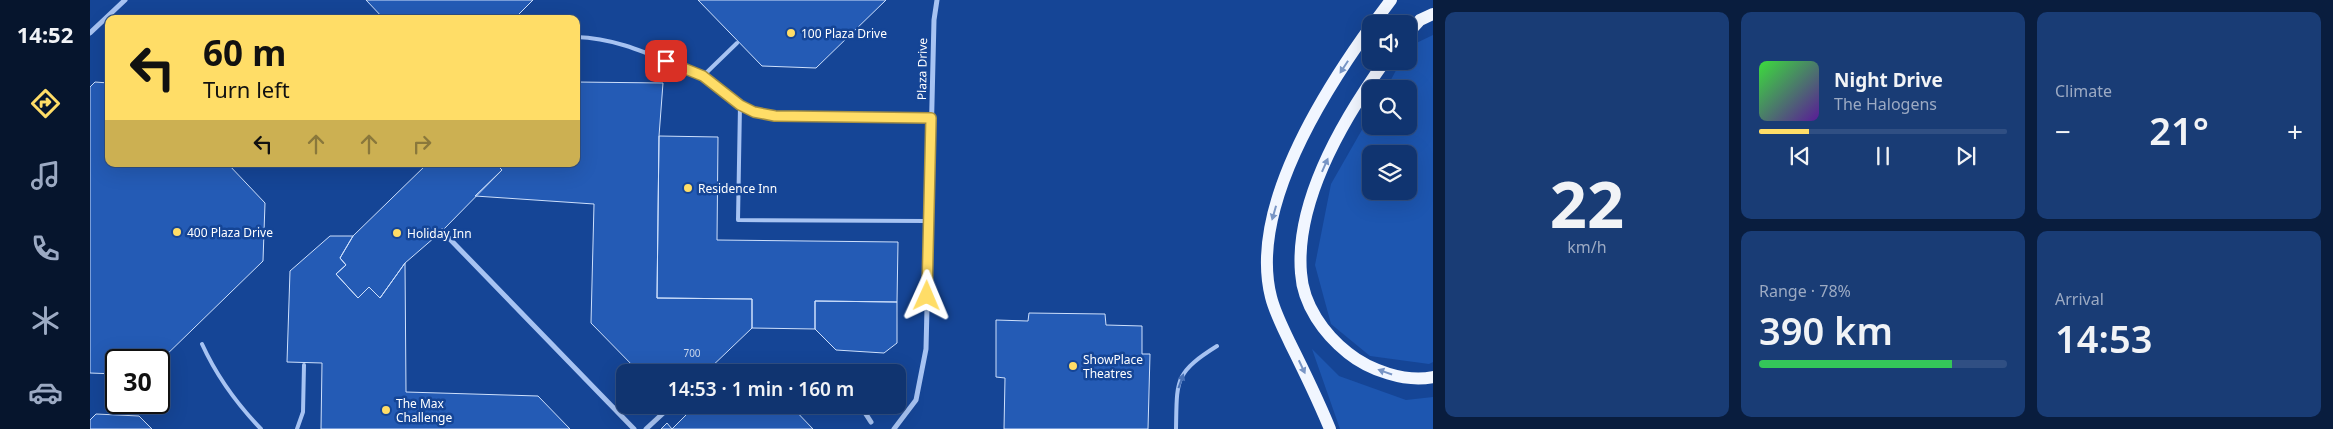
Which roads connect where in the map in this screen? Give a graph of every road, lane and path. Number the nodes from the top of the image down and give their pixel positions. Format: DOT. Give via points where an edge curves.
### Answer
graph roads {
  1 [pos="125,0"];
  2 [pos="937,0"];
  3 [pos="1390,0"];
  4 [pos="1433,14"];
  5 [pos="109,15"];
  6 [pos="1379,15"];
  7 [pos="105,19"];
  8 [pos="1417,23"];
  9 [pos="90,33"];
  10 [pos="580,37"];
  11 [pos="1362,40"];
  12 [pos="737,43"];
  13 [pos="1379,70"];
  14 [pos="703,76"];
  15 [pos="740,105"];
  16 [pos="931,118"];
  17 [pos="928,221"];
  18 [pos="442,230"];
  19 [pos="202,344"];
  20 [pos="1217,346"];
  21 [pos="304,366"];
  22 [pos="1433,377"];
  23 [pos="662,414"];
  24 [pos="866,414"];
  25 [pos="871,422"];
  26 [pos="261,429"];
  27 [pos="297,429"];
  28 [pos="634,429"];
  29 [pos="646,429"];
  30 [pos="894,429"];
  31 [pos="1176,429"];
  32 [pos="1330,429"];
  1 -- 5 [label="street"];
  2 -- 16 [label="street, Plaza Drive"];
  3 -- 6 [label="main road"];
  4 -- 8 [label="main road"];
  7 -- 9 [label="street"];
  10 -- 14 [label="lane" via="632,46"];
  11 -- 32 [label="main road, one-way" via="1333,83 1299,145 1275,209 1266,253 1267,275 1276,312"];
  12 -- 14 [label="lane"];
  22 -- 13 [label="main road, one-way" via="1394,375 1360,363 1330,338 1312,309 1301,274 1303,229 1319,179 1341,130"];
  14 -- 15 [label="lane"];
  15 -- 16 [label="lane" via="775,116"];
  15 -- 17 [label="lane" via="738,220"];
  16 -- 17 [label="street, Plaza Drive"];
  17 -- 30 [label="street, Plaza Drive" via="926,349 922,376 916,400"];
  18 -- 28 [label="street"];
  19 -- 26 [label="lane" via="214,371 237,404"];
  31 -- 20 [label="lane, one-way" via="1180,377 1198,358"];
  21 -- 27 [label="lane" via="303,412"];
  23 -- 29 [label="street"];
  24 -- 25 [label="street"];
}
